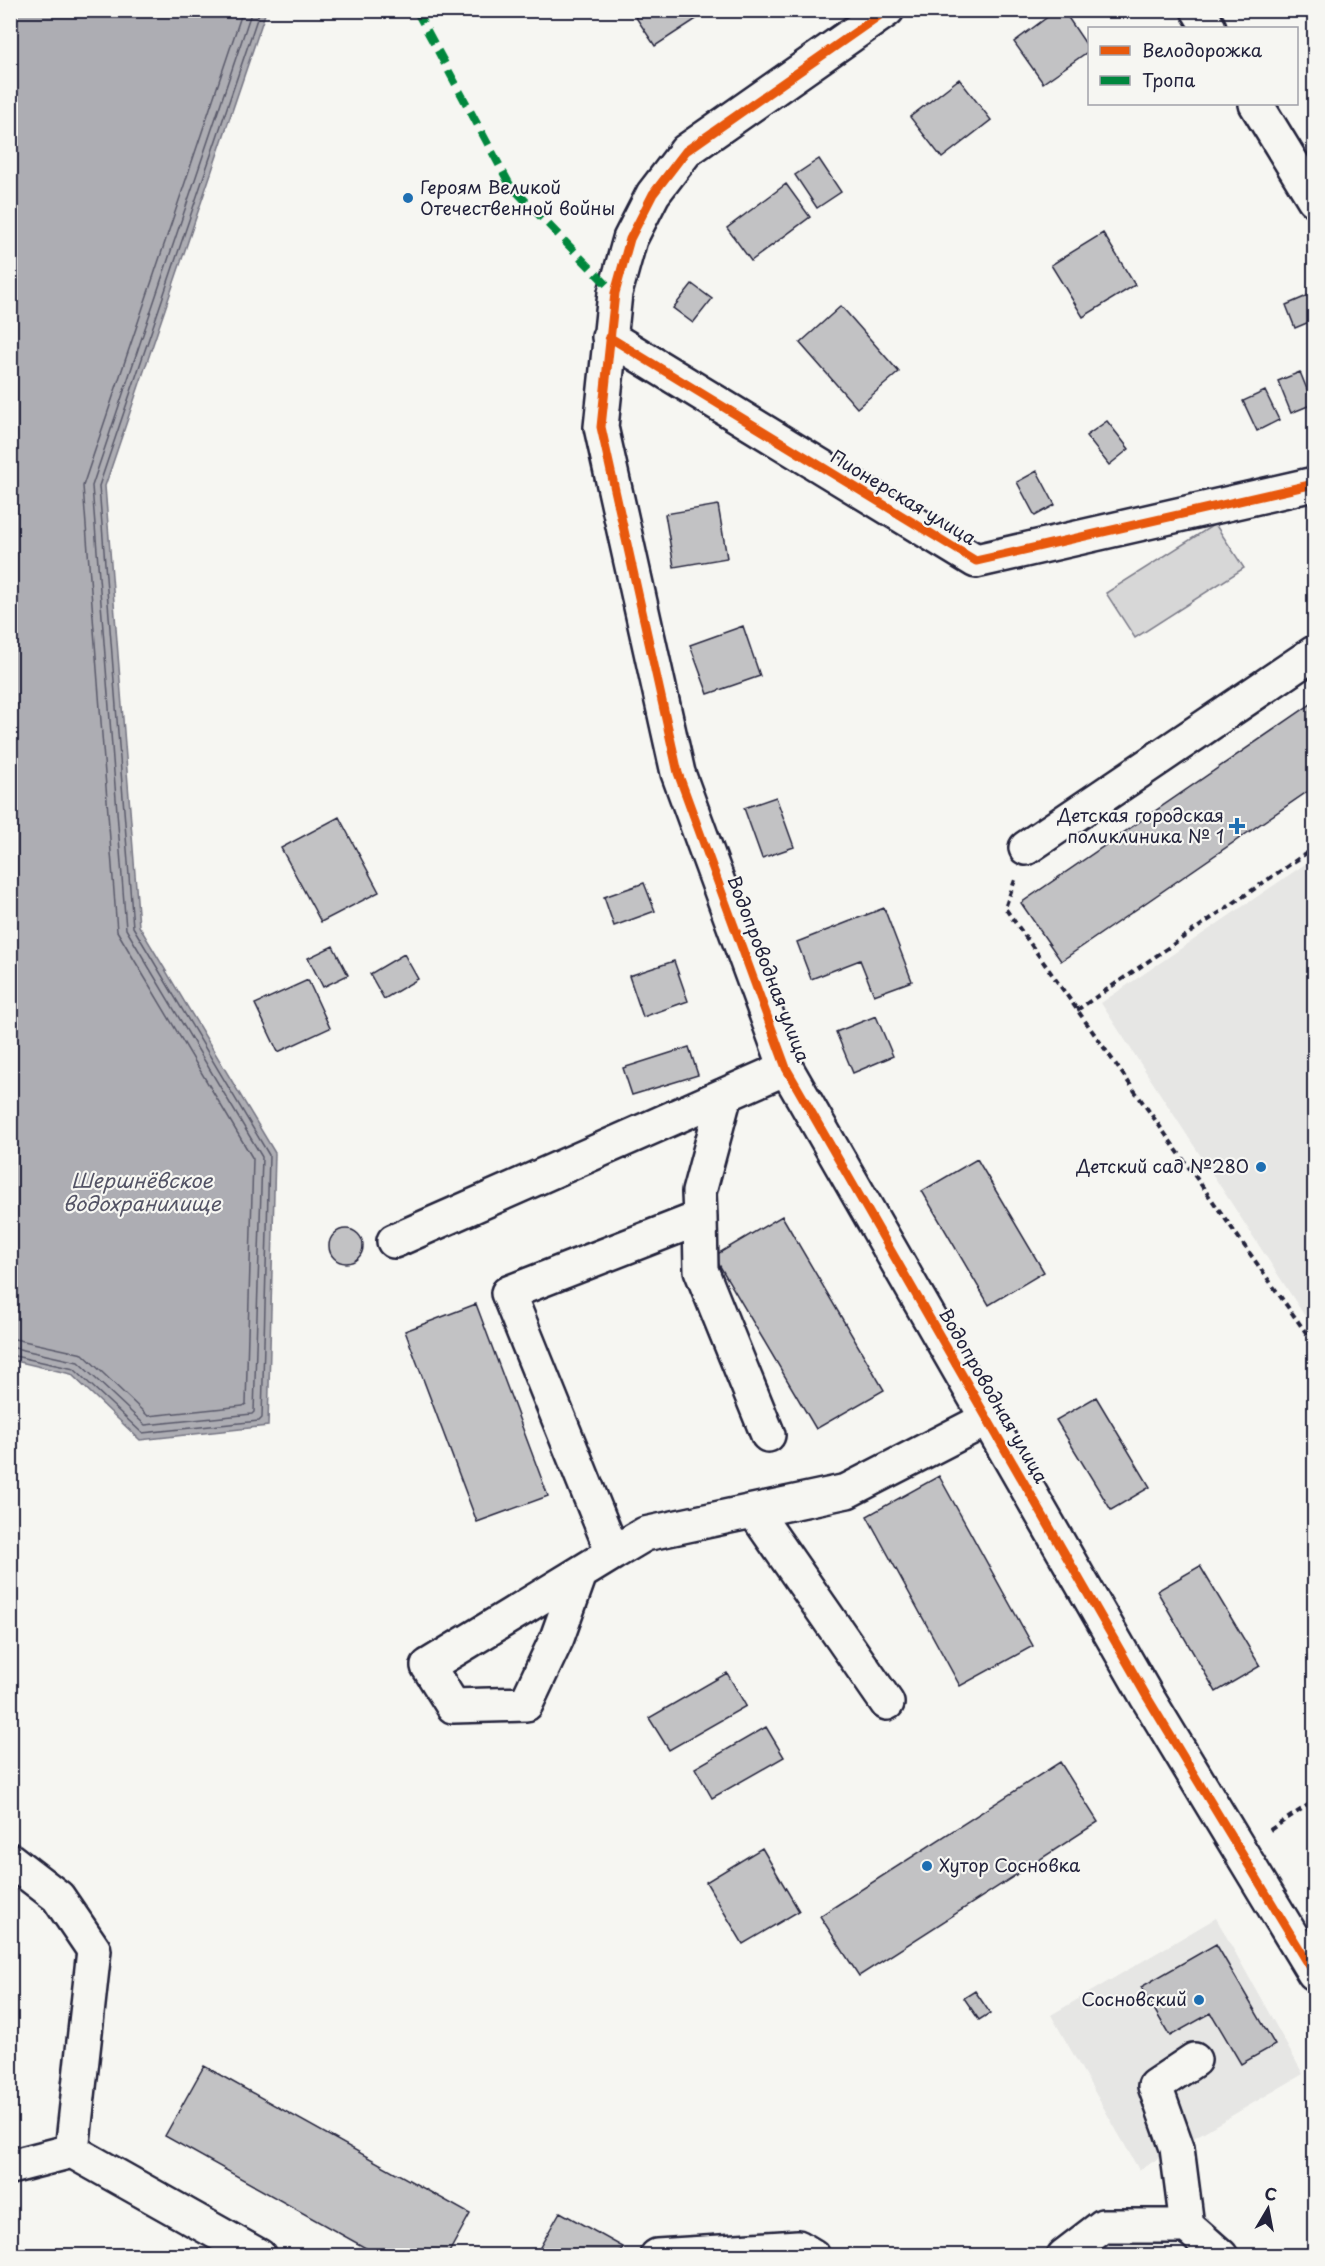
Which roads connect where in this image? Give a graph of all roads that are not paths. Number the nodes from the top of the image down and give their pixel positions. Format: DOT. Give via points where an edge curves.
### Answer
graph roads {
  1 [pos="887,10"];
  2 [pos="1198,10"];
  3 [pos="1208,27"];
  4 [pos="1257,105"];
  5 [pos="1314,199"];
  6 [pos="609,337"];
  7 [pos="1314,484"];
  8 [pos="1314,653"];
  9 [pos="1026,849"];
  10 [pos="786,1068"];
  11 [pos="725,1095"];
  12 [pos="700,1218"];
  13 [pos="394,1241"];
  14 [pos="987,1419"];
  15 [pos="768,1435"];
  16 [pos="754,1511"];
  17 [pos="614,1553"];
  18 [pos="580,1574"];
  19 [pos="887,1703"];
  20 [pos="10,1860"];
  21 [pos="1314,1973"];
  22 [pos="1194,2060"];
  23 [pos="72,2151"];
  24 [pos="11,2166"];
  25 [pos="1186,2226"];
  26 [pos="259,2256"];
  27 [pos="657,2256"];
  28 [pos="813,2256"];
  29 [pos="1064,2256"];
  30 [pos="1221,2256"];
  1 -- 6 [label="street, Водопроводная улица" via="686,151 653,194 630,239 615,293"];
  2 -- 3 [label="street"];
  4 -- 5 [label="street"];
  6 -- 7 [label="street, Пионерская улица" via="976,561"];
  6 -- 10 [label="street, Водопроводная улица" via="601,427 678,773"];
  8 -- 9 [label="street"];
  10 -- 11 [label="street"];
  10 -- 14 [label="street, Водопроводная улица"];
  11 -- 12 [label="street" via="699,1192"];
  11 -- 13 [label="street"];
  12 -- 15 [label="street" via="701,1270"];
  12 -- 17 [label="street" via="508,1293"];
  14 -- 16 [label="street" via="848,1491"];
  14 -- 21 [label="street, Водопроводная улица" via="1141,1687"];
  16 -- 17 [label="street" via="645,1534"];
  16 -- 19 [label="street"];
  17 -- 18 [label="street"];
  18 -- 18 [label="street" via="557,1638 526,1704 453,1706 428,1666"];
  20 -- 23 [label="street" via="58,1897 94,1950"];
  22 -- 25 [label="street" via="1155,2086 1178,2148"];
  23 -- 24 [label="street"];
  23 -- 26 [label="street"];
  25 -- 29 [label="street" via="1103,2226"];
  25 -- 30 [label="street"];
  27 -- 28 [label="street" via="798,2247"];
}
